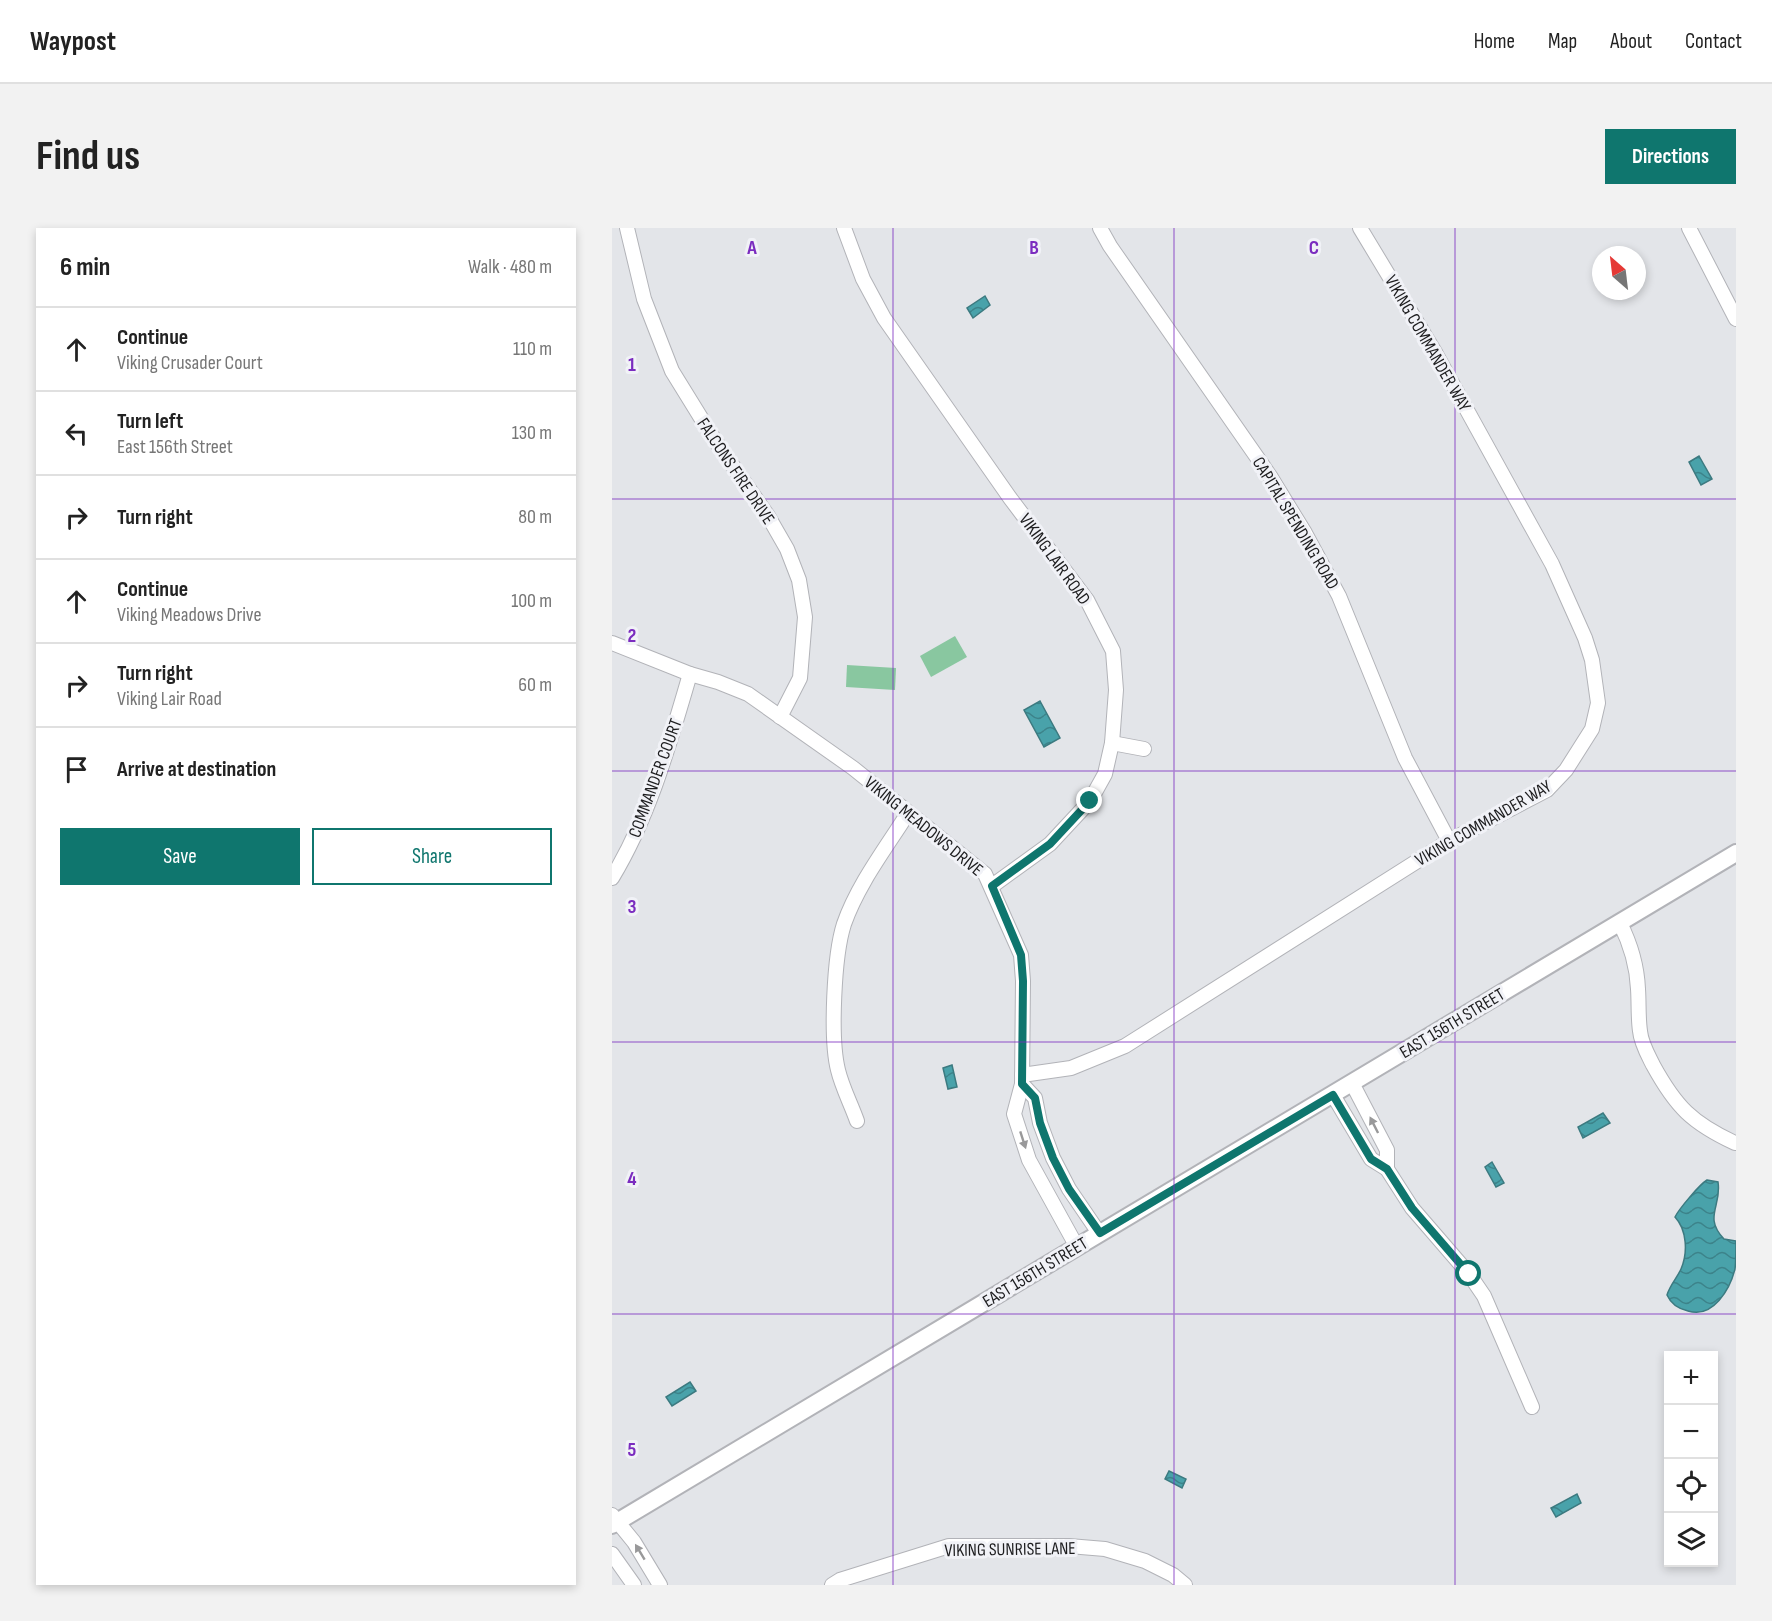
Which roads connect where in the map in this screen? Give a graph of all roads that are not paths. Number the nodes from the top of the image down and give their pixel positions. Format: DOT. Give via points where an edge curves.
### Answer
graph roads {
  1 [pos="627,228"];
  2 [pos="844,228"];
  3 [pos="1100,228"];
  4 [pos="1360,228"];
  5 [pos="1689,228"];
  6 [pos="1736,319"];
  7 [pos="612,643"];
  8 [pos="690,674"];
  9 [pos="780,717"];
  10 [pos="1112,743"];
  11 [pos="1144,749"];
  12 [pos="908,813"];
  13 [pos="1449,841"];
  14 [pos="1736,854"];
  15 [pos="612,878"];
  16 [pos="992,886"];
  17 [pos="1620,923"];
  18 [pos="1022,1080"];
  19 [pos="1352,1083"];
  20 [pos="1333,1095"];
  21 [pos="857,1121"];
  22 [pos="1735,1143"];
  23 [pos="1387,1169"];
  24 [pos="1100,1233"];
  25 [pos="1077,1247"];
  26 [pos="1532,1407"];
  27 [pos="614,1521"];
  28 [pos="612,1554"];
  29 [pos="633,1585"];
  30 [pos="660,1585"];
  31 [pos="832,1585"];
  32 [pos="1185,1585"];
  1 -- 9 [label="street, FALCONS FIRE DRIVE" via="644,299 672,371 768,516 799,580 805,617 800,678"];
  2 -- 10 [label="street, VIKING LAIR ROAD" via="863,279 884,318 1087,600 1113,651 1116,690"];
  3 -- 13 [label="street, CAPITAL SPENDING ROAD" via="1305,533 1339,596 1405,758"];
  4 -- 13 [label="street, VIKING COMMANDER WAY" via="1436,354 1552,564 1592,660 1598,704 1592,729 1566,770 1547,790"];
  5 -- 6 [label="street"];
  7 -- 8 [label="street, VIKING MEADOWS DRIVE"];
  8 -- 9 [label="street, VIKING MEADOWS DRIVE" via="748,694"];
  8 -- 15 [label="street, COMMANDER COURT" via="640,827"];
  9 -- 12 [label="street, VIKING MEADOWS DRIVE"];
  10 -- 11 [label="street"];
  10 -- 16 [label="street, VIKING LAIR ROAD" via="1105,774 1090,801 1050,844"];
  12 -- 16 [label="street, VIKING MEADOWS DRIVE" via="985,874"];
  12 -- 21 [label="street" via="857,895 844,925 835,987 835,1048 838,1069"];
  13 -- 18 [label="street, VIKING COMMANDER WAY" via="1125,1046 1071,1068"];
  14 -- 17 [label="street, EAST 156TH STREET"];
  16 -- 18 [label="street, VIKING MEADOWS DRIVE" via="1021,955"];
  17 -- 19 [label="street, EAST 156TH STREET"];
  17 -- 22 [label="street" via="1634,956 1640,1035 1649,1058 1680,1108 1699,1125"];
  18 -- 24 [label="street" via="1035,1098 1053,1158"];
  18 -- 25 [label="street, VIKING MEADOWS DRIVE, one-way" via="1014,1114 1029,1160"];
  19 -- 20 [label="street, EAST 156TH STREET"];
  23 -- 19 [label="street, one-way" via="1387,1150"];
  20 -- 23 [label="street" via="1371,1159"];
  20 -- 24 [label="street, EAST 156TH STREET"];
  23 -- 26 [label="street" via="1412,1208 1484,1296"];
  24 -- 25 [label="street, EAST 156TH STREET"];
  25 -- 27 [label="street, EAST 156TH STREET"];
  30 -- 27 [label="street, one-way" via="634,1542"];
  28 -- 29 [label="street"];
  31 -- 32 [label="street, VIKING SUNRISE LANE" via="950,1546 1106,1549 1145,1561"];
}
